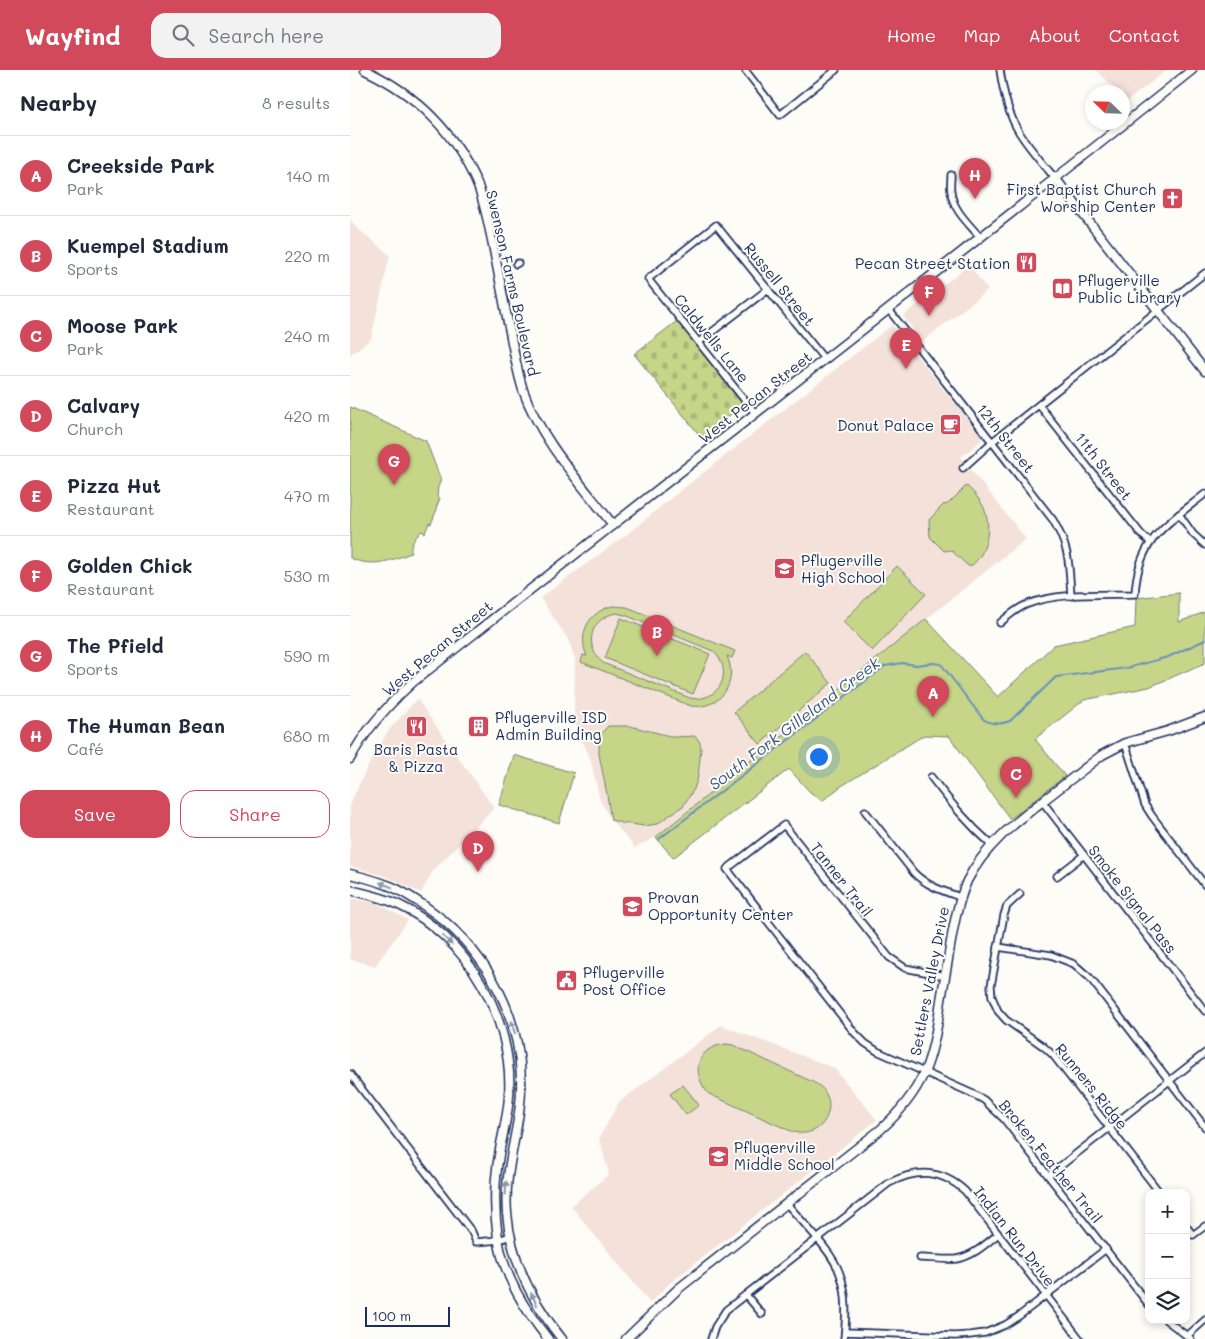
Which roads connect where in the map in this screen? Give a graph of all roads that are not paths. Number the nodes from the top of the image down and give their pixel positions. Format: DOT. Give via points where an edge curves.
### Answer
graph roads {
  1 [pos="365,70"];
  2 [pos="745,70"];
  3 [pos="836,70"];
  4 [pos="1000,70"];
  5 [pos="1192,70"];
  6 [pos="951,175"];
  7 [pos="1055,178"];
  8 [pos="980,237"];
  9 [pos="1205,273"];
  10 [pos="648,279"];
  11 [pos="768,289"];
  12 [pos="889,310"];
  13 [pos="1158,311"];
  14 [pos="698,342"];
  15 [pos="825,360"];
  16 [pos="1205,371"];
  17 [pos="1039,405"];
  18 [pos="755,413"];
  19 [pos="993,441"];
  20 [pos="963,468"];
  21 [pos="1205,494"];
  22 [pos="1179,514"];
  23 [pos="613,525"];
  24 [pos="1150,542"];
  25 [pos="1205,544"];
  26 [pos="1071,596"];
  27 [pos="1000,623"];
  28 [pos="1204,719"];
  29 [pos="1124,743"];
  30 [pos="350,759"];
  31 [pos="931,778"];
  32 [pos="1042,802"];
  33 [pos="865,811"];
  34 [pos="992,845"];
  35 [pos="1084,855"];
  36 [pos="726,869"];
  37 [pos="350,874"];
  38 [pos="1057,876"];
  39 [pos="1205,885"];
  40 [pos="350,890"];
  41 [pos="1020,894"];
  42 [pos="960,897"];
  43 [pos="414,898"];
  44 [pos="409,910"];
  45 [pos="998,947"];
  46 [pos="945,976"];
  47 [pos="501,994"];
  48 [pos="490,999"];
  49 [pos="1205,1011"];
  50 [pos="1205,1053"];
  51 [pos="924,1072"];
  52 [pos="350,1074"];
  53 [pos="509,1079"];
  54 [pos="521,1079"];
  55 [pos="1170,1082"];
  56 [pos="1205,1127"];
  57 [pos="1110,1128"];
  58 [pos="504,1130"];
  59 [pos="515,1133"];
  60 [pos="1049,1175"];
  61 [pos="1157,1189"];
  62 [pos="787,1204"];
  63 [pos="1205,1226"];
  64 [pos="1190,1231"];
  65 [pos="998,1234"];
  66 [pos="510,1236"];
  67 [pos="499,1240"];
  68 [pos="817,1240"];
  69 [pos="1106,1249"];
  70 [pos="920,1258"];
  71 [pos="746,1295"];
  72 [pos="1046,1295"];
  73 [pos="1145,1300"];
  74 [pos="762,1314"];
  75 [pos="1205,1320"];
  76 [pos="1171,1324"];
  77 [pos="845,1336"];
  78 [pos="986,1336"];
  79 [pos="1189,1337"];
  80 [pos="548,1339"];
  81 [pos="562,1339"];
  82 [pos="626,1339"];
  83 [pos="711,1339"];
  84 [pos="1080,1339"];
  1 -- 23 [label="main road, Swenson Farms Boulevard" via="415,100 442,126 464,157 489,225 517,364 532,412 553,447"];
  2 -- 3 [label="street" via="780,114"];
  4 -- 7 [label="street" via="1009,111 1019,133"];
  5 -- 7 [label="main road, West Pecan Street"];
  6 -- 8 [label="street" via="953,202"];
  7 -- 8 [label="main road, West Pecan Street"];
  7 -- 13 [label="main road"];
  8 -- 12 [label="main road, West Pecan Street"];
  9 -- 13 [label="street"];
  10 -- 11 [label="street, Russell Street" via="716,225"];
  10 -- 14 [label="street, Caldwells Lane"];
  11 -- 14 [label="street"];
  11 -- 15 [label="street, Russell Street"];
  12 -- 15 [label="main road, West Pecan Street"];
  12 -- 19 [label="street, 12th Street"];
  13 -- 16 [label="main road"];
  13 -- 17 [label="street"];
  14 -- 18 [label="street, Caldwells Lane"];
  15 -- 18 [label="main road, West Pecan Street"];
  17 -- 19 [label="street"];
  17 -- 24 [label="street, 11th Street"];
  18 -- 23 [label="main road, West Pecan Street"];
  19 -- 20 [label="street"];
  19 -- 26 [label="street, 12th Street" via="1061,533 1069,560"];
  21 -- 22 [label="street"];
  22 -- 24 [label="street"];
  22 -- 25 [label="street" via="1193,534"];
  23 -- 30 [label="main road, West Pecan Street" via="408,687 380,716"];
  24 -- 26 [label="street" via="1139,567 1135,594"];
  26 -- 27 [label="street" via="1045,598 1026,604"];
  28 -- 29 [label="main road, Settlers Valley Drive"];
  29 -- 32 [label="main road, Settlers Valley Drive" via="1102,755"];
  29 -- 39 [label="street" via="1145,805"];
  31 -- 34 [label="street" via="962,816"];
  32 -- 34 [label="main road, Settlers Valley Drive"];
  32 -- 35 [label="street, Smoke Signal Pass"];
  33 -- 42 [label="street" via="920,879"];
  34 -- 42 [label="main road, Settlers Valley Drive" via="977,864"];
  35 -- 38 [label="street"];
  35 -- 49 [label="street, Smoke Signal Pass"];
  36 -- 46 [label="street, Tanner Trail" via="784,825 889,958 905,968"];
  36 -- 51 [label="street, Broken Feather Trail" via="860,1038 877,1051"];
  43 -- 37 [label="main road, one-way" via="391,886"];
  40 -- 44 [label="main road" via="376,896"];
  41 -- 45 [label="street, Runners Ridge" via="1007,906"];
  42 -- 46 [label="main road, Settlers Valley Drive"];
  43 -- 44 [label="main road"];
  43 -- 47 [label="main road" via="468,944"];
  44 -- 48 [label="main road, one-way" via="460,953"];
  45 -- 55 [label="street" via="1051,955 1074,964 1090,978"];
  45 -- 57 [label="street, Runners Ridge" via="991,986 998,1011 1053,1055"];
  46 -- 51 [label="main road, Settlers Valley Drive" via="936,1033"];
  47 -- 48 [label="main road"];
  54 -- 47 [label="main road, one-way" via="515,1034"];
  48 -- 53 [label="main road" via="507,1055"];
  50 -- 55 [label="street"];
  51 -- 60 [label="street, Broken Feather Trail" via="971,1093 993,1108"];
  51 -- 62 [label="main road, Settlers Valley Drive" via="893,1118"];
  52 -- 67 [label="street" via="472,1232 476,1242"];
  53 -- 54 [label="main road"];
  53 -- 58 [label="main road"];
  54 -- 59 [label="main road"];
  55 -- 56 [label="street"];
  55 -- 57 [label="street"];
  57 -- 60 [label="street"];
  57 -- 61 [label="street, Runners Ridge"];
  58 -- 59 [label="main road"];
  58 -- 67 [label="main road" via="498,1156 496,1190"];
  66 -- 59 [label="main road, one-way" via="507,1175"];
  60 -- 69 [label="street, Broken Feather Trail"];
  62 -- 68 [label="street"];
  62 -- 82 [label="main road, Settlers Valley Drive" via="678,1289"];
  63 -- 64 [label="street" via="1193,1235"];
  65 -- 68 [label="street, Indian Run Drive" via="959,1186 944,1177 926,1173 902,1176 889,1183"];
  65 -- 70 [label="street" via="966,1256"];
  65 -- 72 [label="street, Indian Run Drive"];
  66 -- 67 [label="street"];
  81 -- 66 [label="main road, one-way" via="538,1307 522,1276"];
  67 -- 80 [label="main road" via="519,1297"];
  68 -- 71 [label="street, Indian Run Drive"];
  68 -- 77 [label="street" via="840,1274 845,1295"];
  69 -- 72 [label="street"];
  69 -- 73 [label="street, Broken Feather Trail"];
  71 -- 74 [label="street"];
  71 -- 83 [label="street, Indian Run Drive" via="726,1310 714,1327"];
  72 -- 78 [label="street"];
  72 -- 84 [label="street, Indian Run Drive"];
  75 -- 79 [label="street"];
  76 -- 79 [label="street"];
  77 -- 78 [label="street"];
}
